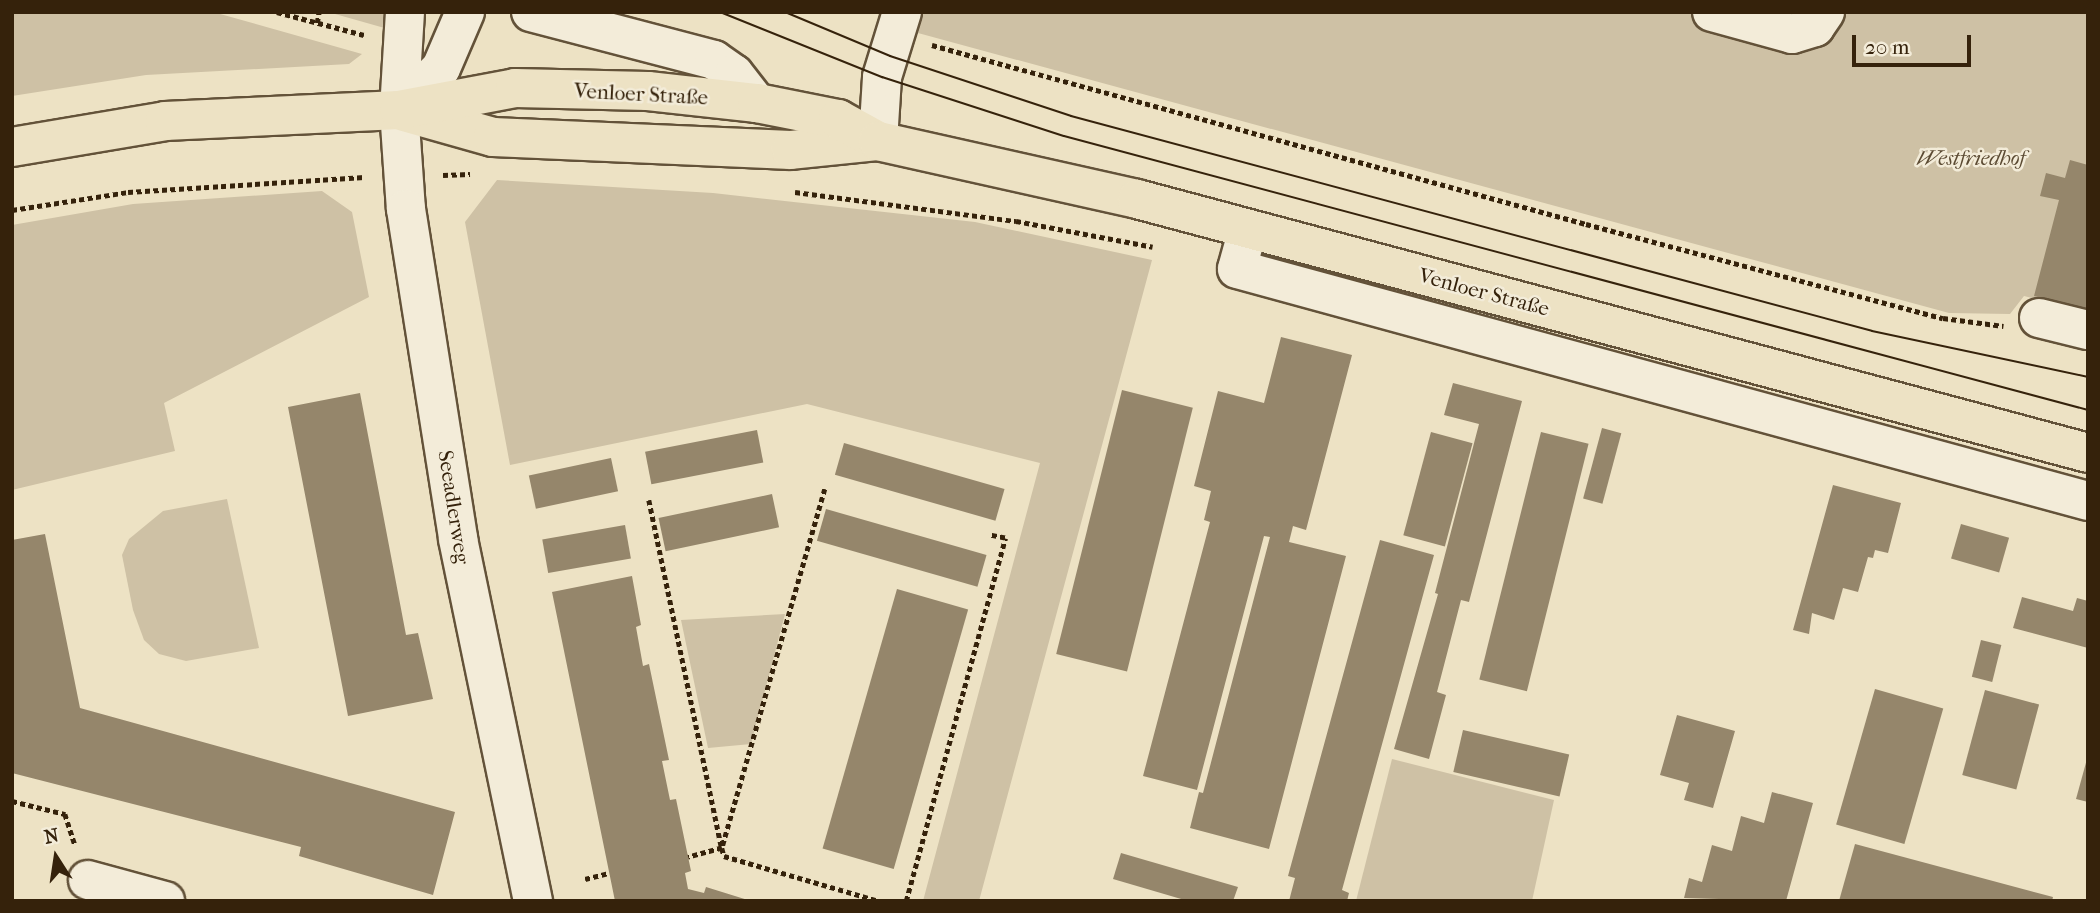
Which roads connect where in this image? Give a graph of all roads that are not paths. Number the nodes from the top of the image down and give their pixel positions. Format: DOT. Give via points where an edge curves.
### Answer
graph roads {
  1 [pos="405,12"];
  2 [pos="465,12"];
  3 [pos="531,12"];
  4 [pos="1712,12"];
  5 [pos="1825,12"];
  6 [pos="900,22"];
  7 [pos="757,103"];
  8 [pos="399,110"];
  9 [pos="878,141"];
  10 [pos="12,147"];
  11 [pos="1248,229"];
  12 [pos="1453,284"];
  13 [pos="1532,304"];
  14 [pos="2039,317"];
  15 [pos="1440,327"];
  16 [pos="2088,330"];
  17 [pos="1520,348"];
  18 [pos="1929,411"];
  19 [pos="2088,453"];
  20 [pos="1917,455"];
  21 [pos="2088,501"];
  22 [pos="88,880"];
  23 [pos="165,901"];
  24 [pos="533,901"];
  1 -- 8 [label="street, Seeadlerweg"];
  2 -- 8 [label="street" via="441,68"];
  3 -- 7 [label="street" via="714,60 734,74"];
  4 -- 5 [label="street" via="1792,34 1815,27"];
  6 -- 9 [label="street" via="882,78"];
  7 -- 8 [label="main road, Venloer Straße" via="648,91 515,88"];
  7 -- 9 [label="main road, Venloer Straße" via="838,119"];
  8 -- 9 [label="main road, Venloer Straße" via="493,137 791,150"];
  8 -- 10 [label="main road, Venloer Straße" via="165,121"];
  8 -- 24 [label="street, Seeadlerweg" via="403,176 458,540"];
  9 -- 11 [label="main road, Venloer Straße"];
  11 -- 12 [label="main road, Venloer Straße"];
  11 -- 15 [label="street" via="1237,269"];
  12 -- 13 [label="main road, Venloer Straße"];
  12 -- 15 [label="street"];
  13 -- 17 [label="street"];
  13 -- 18 [label="main road, Venloer Straße"];
  14 -- 16 [label="street"];
  15 -- 17 [label="street"];
  17 -- 20 [label="street"];
  18 -- 19 [label="main road, Venloer Straße"];
  18 -- 20 [label="street"];
  20 -- 21 [label="street"];
  22 -- 23 [label="street"];
}
